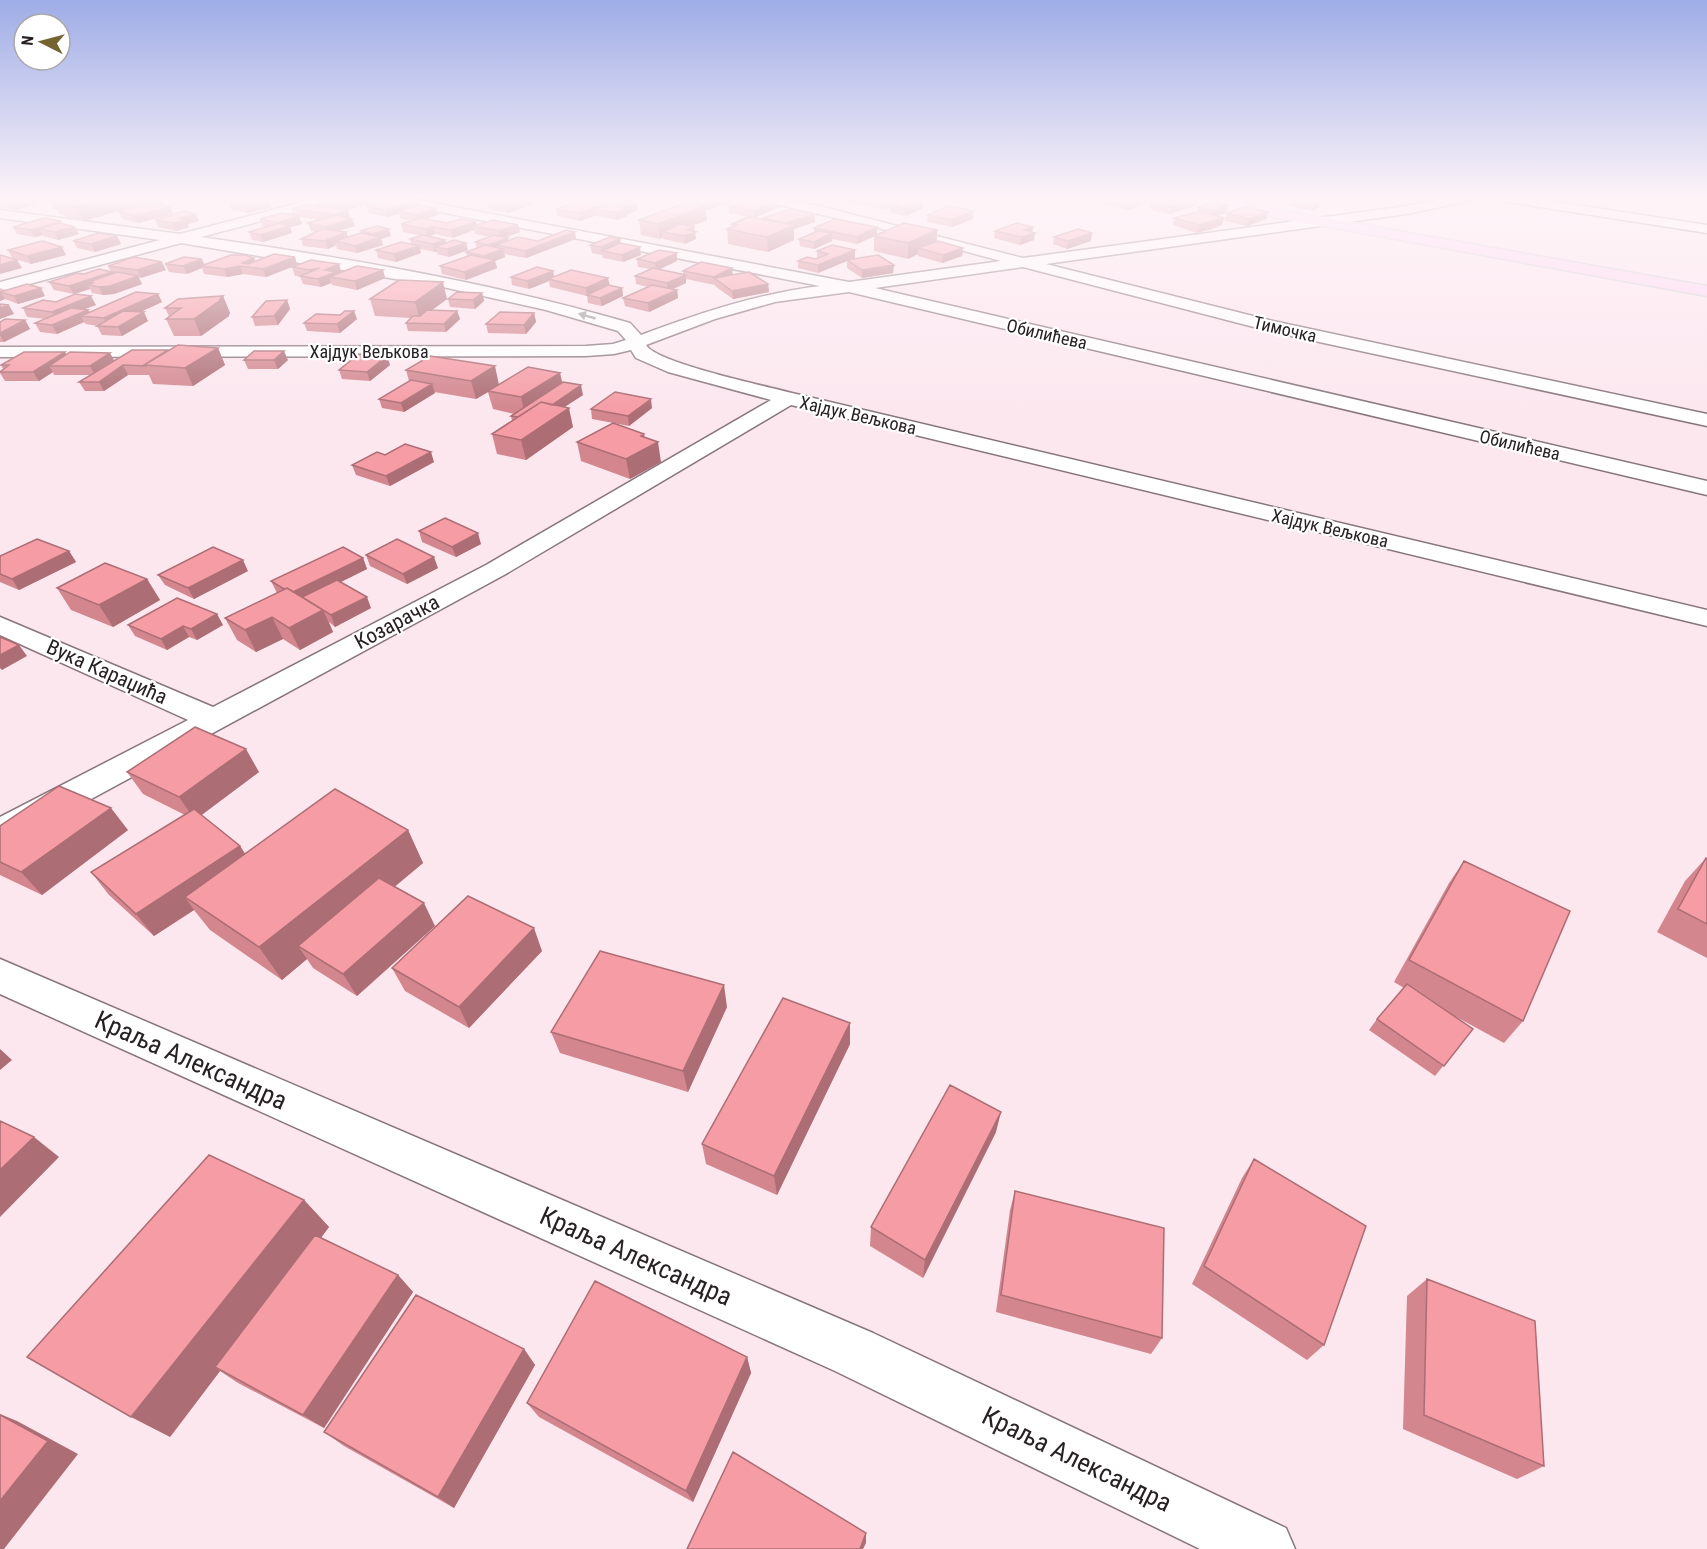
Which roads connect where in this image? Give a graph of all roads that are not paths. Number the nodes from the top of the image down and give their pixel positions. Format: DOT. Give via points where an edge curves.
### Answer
graph roads {
  1 [pos="67,269"];
  2 [pos="372,269"];
  3 [pos="758,269"];
  4 [pos="977,269"];
  5 [pos="1046,269"];
  6 [pos="1586,269"];
  7 [pos="0,287"];
  8 [pos="850,287"];
  9 [pos="1707,291"];
  10 [pos="635,343"];
  11 [pos="0,352"];
  12 [pos="788,398"];
  13 [pos="1707,420"];
  14 [pos="1707,488"];
  15 [pos="1707,618"];
  16 [pos="0,626"];
  17 [pos="214,719"];
  18 [pos="0,834"];
  19 [pos="0,976"];
  20 [pos="1265,1549"];
  1 -- 7 [label="street"];
  10 -- 2 [label="street, one-way" via="624,327 532,301"];
  3 -- 8 [label="street, Обилићева"];
  4 -- 8 [label="street"];
  5 -- 13 [label="street, Тимочка" via="1211,312"];
  6 -- 9 [label="main road"];
  8 -- 10 [label="street" via="741,305"];
  8 -- 14 [label="street, Обилићева"];
  10 -- 11 [label="street, Хајдук Вељкова" via="586,351"];
  10 -- 12 [label="street, Хајдук Вељкова" via="642,354 659,362"];
  12 -- 15 [label="street, Хајдук Вељкова"];
  12 -- 17 [label="street, Козарачка" via="495,570"];
  16 -- 17 [label="street, Вука Караџића"];
  17 -- 18 [label="street, Козарачка"];
  19 -- 20 [label="street, Краља Александра" via="854,1352"];
}
